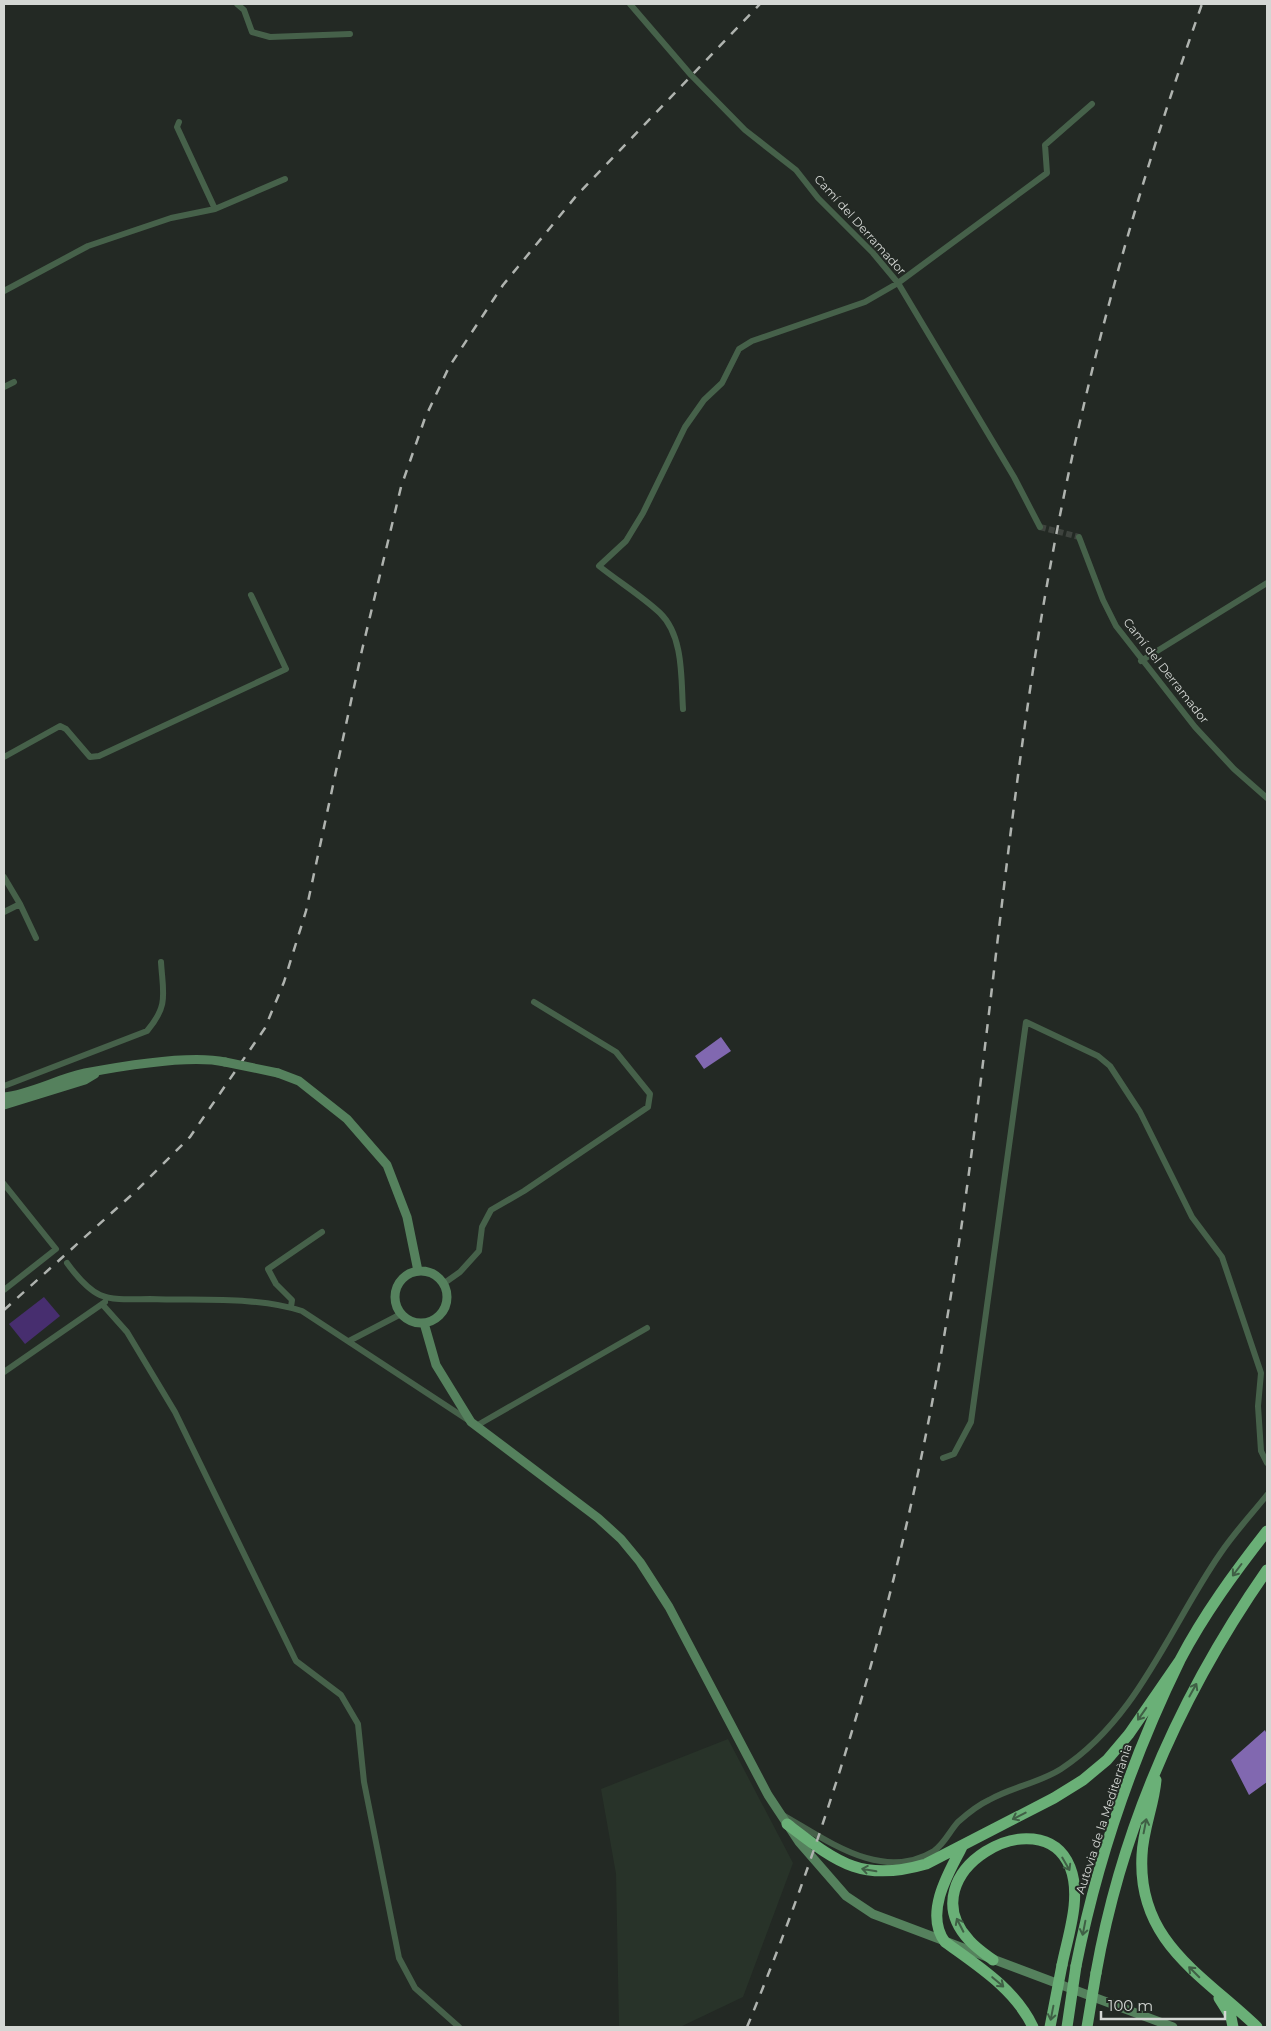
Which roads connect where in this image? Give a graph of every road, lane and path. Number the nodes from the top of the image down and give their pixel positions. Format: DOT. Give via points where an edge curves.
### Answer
graph roads {
  1 [pos="237,4"];
  2 [pos="630,4"];
  3 [pos="350,34"];
  4 [pos="1092,104"];
  5 [pos="179,122"];
  6 [pos="285,179"];
  7 [pos="215,209"];
  8 [pos="898,283"];
  9 [pos="4,291"];
  10 [pos="14,382"];
  11 [pos="4,387"];
  12 [pos="1040,527"];
  13 [pos="1079,537"];
  14 [pos="1267,583"];
  15 [pos="251,595"];
  16 [pos="1141,661"];
  17 [pos="683,710"];
  18 [pos="4,757"];
  19 [pos="1267,798"];
  20 [pos="4,877"];
  21 [pos="20,904"];
  22 [pos="4,912"];
  23 [pos="36,938"];
  24 [pos="161,962"];
  25 [pos="534,1002"];
  26 [pos="100,1072"];
  27 [pos="4,1086"];
  28 [pos="4,1096"];
  29 [pos="4,1105"];
  30 [pos="4,1184"];
  31 [pos="322,1232"];
  32 [pos="67,1263"];
  33 [pos="418,1272"];
  34 [pos="443,1284"];
  35 [pos="4,1290"];
  36 [pos="112,1297"];
  37 [pos="102,1304"];
  38 [pos="291,1307"];
  39 [pos="401,1314"];
  40 [pos="424,1323"];
  41 [pos="647,1328"];
  42 [pos="349,1341"];
  43 [pos="4,1372"];
  44 [pos="473,1424"];
  45 [pos="944,1458"];
  46 [pos="1267,1463"];
  47 [pos="1267,1495"];
  48 [pos="1267,1531"];
  49 [pos="1267,1570"];
  50 [pos="1180,1660"];
  51 [pos="1156,1765"];
  52 [pos="780,1814"];
  53 [pos="787,1824"];
  54 [pos="962,1847"];
  55 [pos="945,1942"];
  56 [pos="992,1960"];
  57 [pos="1210,1986"];
  58 [pos="459,2027"];
  59 [pos="1032,2027"];
  60 [pos="1050,2027"];
  61 [pos="1067,2027"];
  62 [pos="1087,2027"];
  63 [pos="1173,2027"];
  64 [pos="1233,2027"];
  65 [pos="1257,2027"];
  1 -- 3 [label="street" via="244,10 252,32 270,37"];
  2 -- 8 [label="street, Camí del Derramador" via="691,75 745,130 796,170"];
  4 -- 8 [label="street" via="1045,145 1047,173"];
  5 -- 7 [label="street" via="177,127"];
  6 -- 7 [label="street"];
  7 -- 9 [label="street" via="171,218 97,243"];
  8 -- 12 [label="street, Camí del Derramador" via="1014,477"];
  8 -- 17 [label="street" via="865,302 752,341 739,349 722,383 704,400 685,427 626,541 599,566 662,614 675,639"];
  10 -- 11 [label="street"];
  13 -- 16 [label="street, Camí del Derramador" via="1103,600 1116,626"];
  14 -- 16 [label="street"];
  15 -- 18 [label="street" via="286,669 99,756 90,757 60,726"];
  16 -- 19 [label="street, Camí del Derramador" via="1195,727 1234,769"];
  20 -- 21 [label="street"];
  21 -- 22 [label="street"];
  21 -- 23 [label="street"];
  24 -- 27 [label="street" via="164,1005 146,1031"];
  25 -- 34 [label="street" via="616,1052 650,1094 648,1107 491,1210 482,1227 479,1251 460,1272"];
  26 -- 28 [label="street" via="84,1073"];
  26 -- 29 [label="street" via="85,1080"];
  26 -- 33 [label="street, bridge" via="147,1063 214,1059 299,1081 347,1119 387,1165 407,1217"];
  30 -- 35 [label="street" via="56,1249"];
  31 -- 38 [label="street" via="268,1269 276,1284 292,1300"];
  32 -- 36 [label="street" via="100,1295"];
  33 -- 34 [label="street" via="435,1276"];
  33 -- 39 [label="street" via="404,1278 396,1291 395,1299"];
  34 -- 40 [label="street" via="447,1298 445,1307 433,1320"];
  36 -- 37 [label="street"];
  36 -- 38 [label="street" via="258,1302"];
  37 -- 43 [label="street"];
  37 -- 58 [label="street" via="127,1332 175,1412 296,1661 341,1695 358,1724 364,1782 399,1958 415,1988"];
  38 -- 42 [label="street"];
  39 -- 40 [label="street" via="416,1323"];
  39 -- 42 [label="street"];
  40 -- 44 [label="street" via="436,1365"];
  41 -- 44 [label="street"];
  42 -- 44 [label="street"];
  44 -- 52 [label="street" via="598,1518 640,1562 669,1607"];
  45 -- 46 [label="street" via="954,1454 971,1422 1026,1022 1098,1056 1110,1066 1140,1112 1192,1217 1222,1257 1261,1373 1258,1406 1261,1451"];
  47 -- 52 [label="street" via="1220,1553 1131,1700 1097,1738 1062,1768 974,1809 933,1851 893,1863 864,1859"];
  48 -- 50 [label="highway, Autovia de la Mediterrània, one-way" via="1234,1573"];
  51 -- 49 [label="highway, one-way" via="1235,1616"];
  50 -- 54 [label="highway, one-way" via="1107,1760 1054,1798"];
  50 -- 61 [label="highway, Autovia de la Mediterrània, one-way, bridge" via="1141,1748 1114,1822 1086,1918"];
  57 -- 51 [label="highway, one-way" via="1164,1939 1147,1903 1142,1880 1142,1856"];
  51 -- 62 [label="highway, bridge" via="1122,1859"];
  52 -- 53 [label="street"];
  54 -- 53 [label="highway, one-way" via="904,1871 872,1872 832,1858"];
  53 -- 55 [label="street" via="804,1849 846,1896 874,1914"];
  54 -- 55 [label="highway" via="939,1900 937,1927"];
  55 -- 56 [label="street"];
  55 -- 59 [label="highway, one-way" via="1004,1988"];
  56 -- 60 [label="highway, one-way, bridge" via="968,1940 956,1919 955,1888 961,1874 978,1856 1010,1840 1042,1842 1054,1848 1069,1866 1074,1883 1074,1902"];
  56 -- 63 [label="street"];
  57 -- 64 [label="highway" via="1231,2017"];
  57 -- 65 [label="highway"];
}
